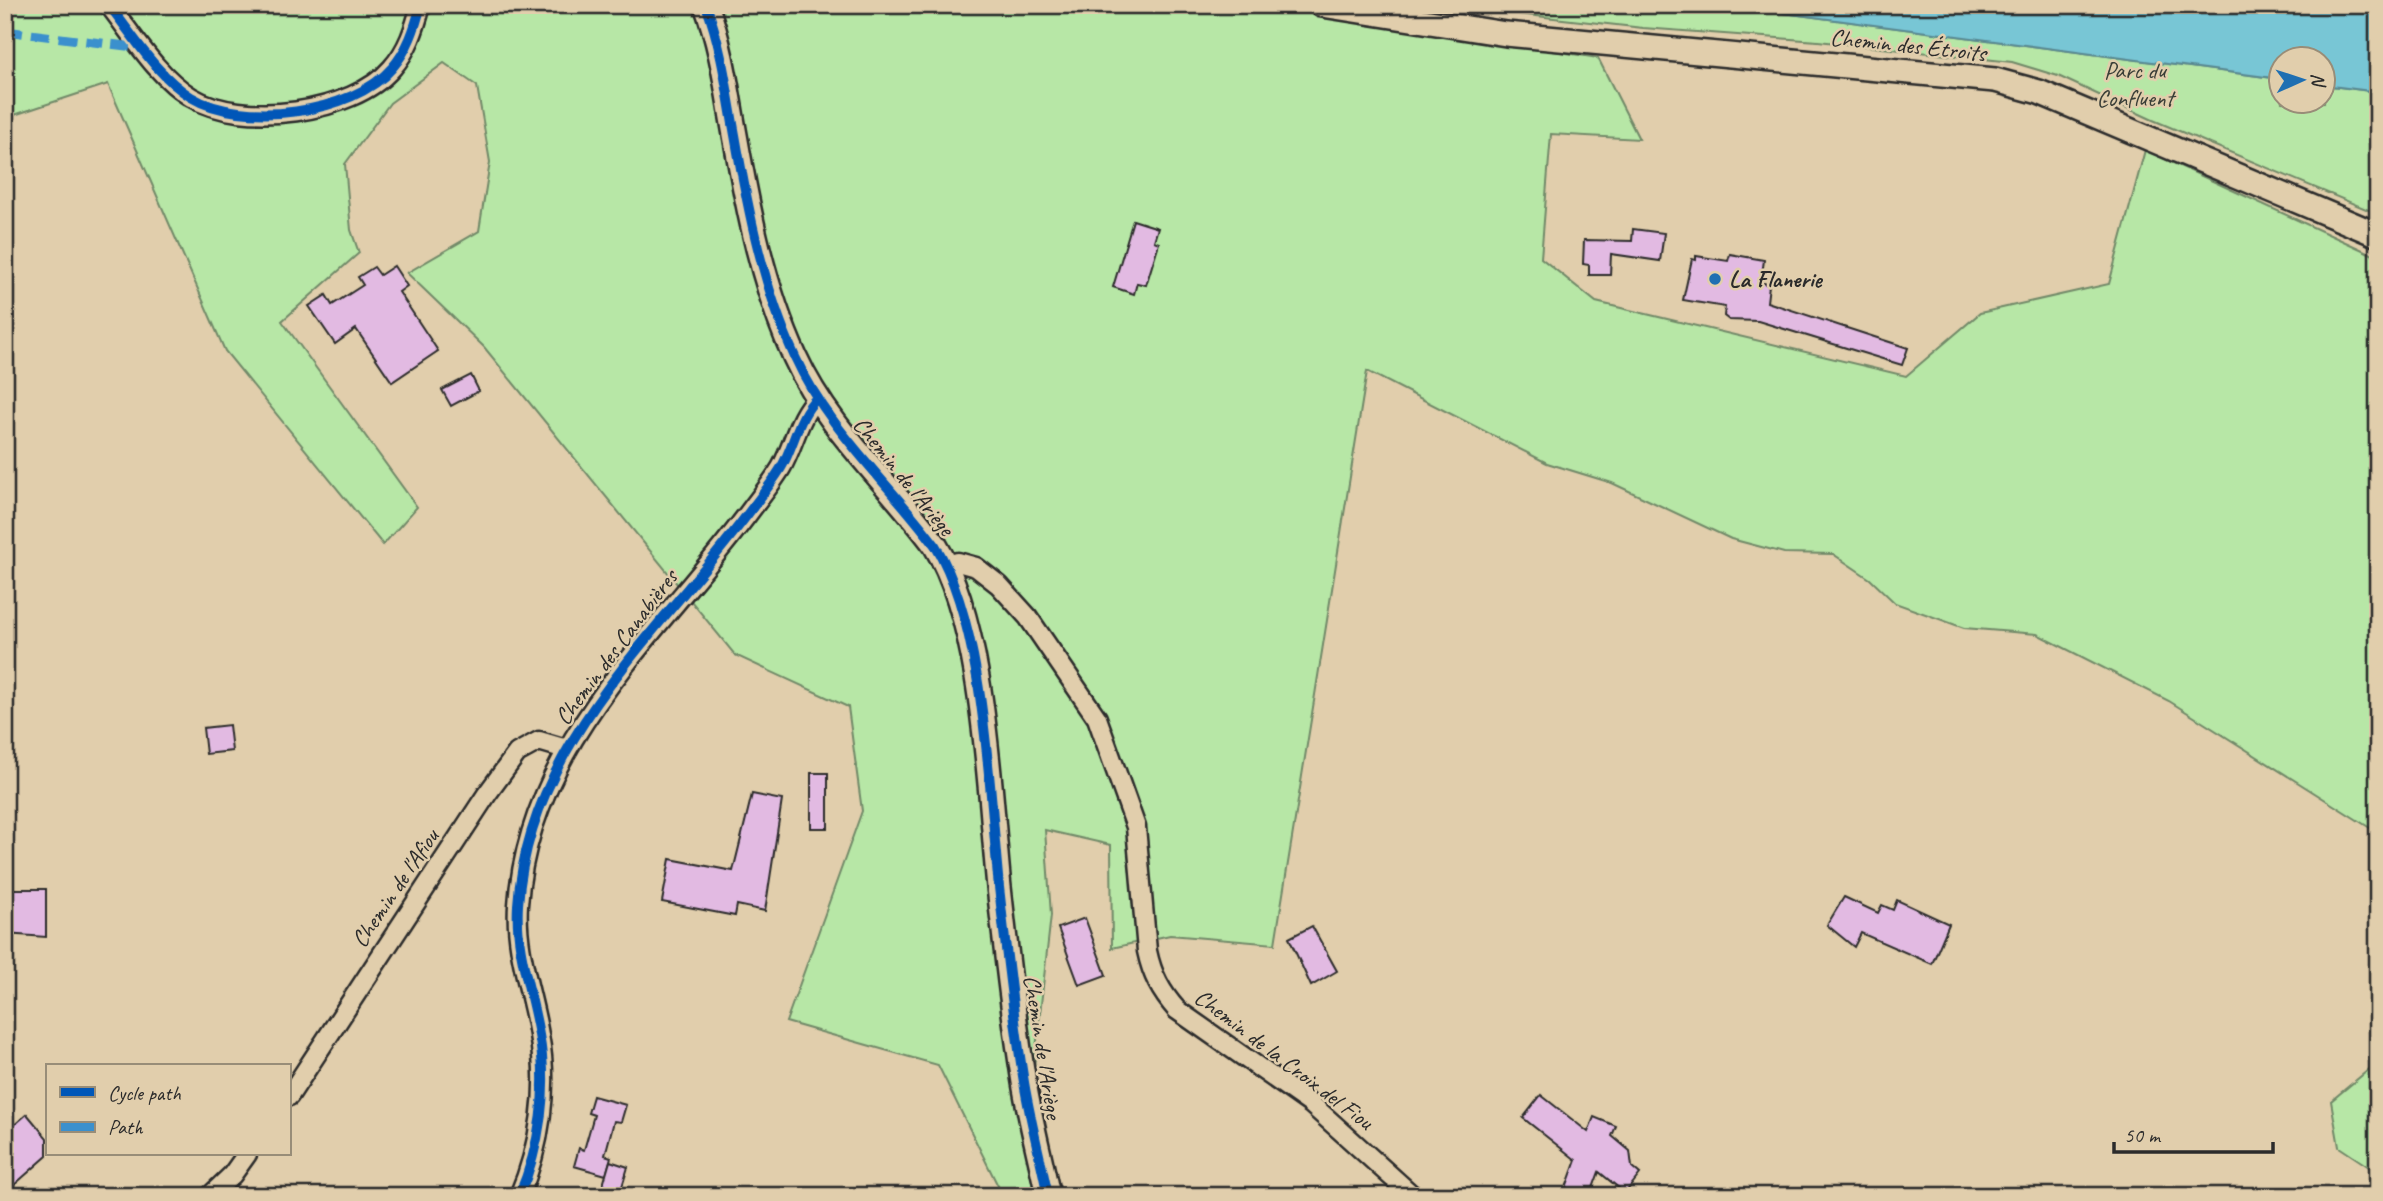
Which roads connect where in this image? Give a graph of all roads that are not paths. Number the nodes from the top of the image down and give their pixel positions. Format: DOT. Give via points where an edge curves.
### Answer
graph roads {
  1 [pos="109,5"];
  2 [pos="421,5"];
  3 [pos="706,5"];
  4 [pos="1322,5"];
  5 [pos="2378,236"];
  6 [pos="817,398"];
  7 [pos="947,565"];
  8 [pos="566,749"];
  9 [pos="290,1094"];
  10 [pos="246,1156"];
  11 [pos="210,1196"];
  12 [pos="519,1196"];
  13 [pos="1048,1196"];
  14 [pos="1413,1196"];
  1 -- 2 [label="street" via="173,85 216,108 248,114 317,107 378,82 408,46"];
  3 -- 6 [label="street, Chemin de l'Ariège" via="722,56 764,269 795,357"];
  4 -- 5 [label="street, Chemin des Étroits" via="1506,34 1995,80 2049,96"];
  6 -- 7 [label="street, Chemin de l'Ariège"];
  6 -- 8 [label="street, Chemin des Canabières" via="808,406 781,467 752,509 659,621"];
  7 -- 13 [label="street, Chemin de l'Ariège" via="972,659 1023,1078"];
  7 -- 14 [label="street, Chemin de la Croix del Fiou" via="958,562 976,567 999,585 1028,617 1097,718 1136,827 1147,951 1162,993 1177,1010 1311,1104"];
  8 -- 9 [label="street, Chemin de l'Afiou" via="539,741 517,753"];
  8 -- 12 [label="street, Chemin des Canabières" via="539,811 520,874 519,947 540,1037 543,1074 535,1148"];
  10 -- 11 [label="street"];
}
